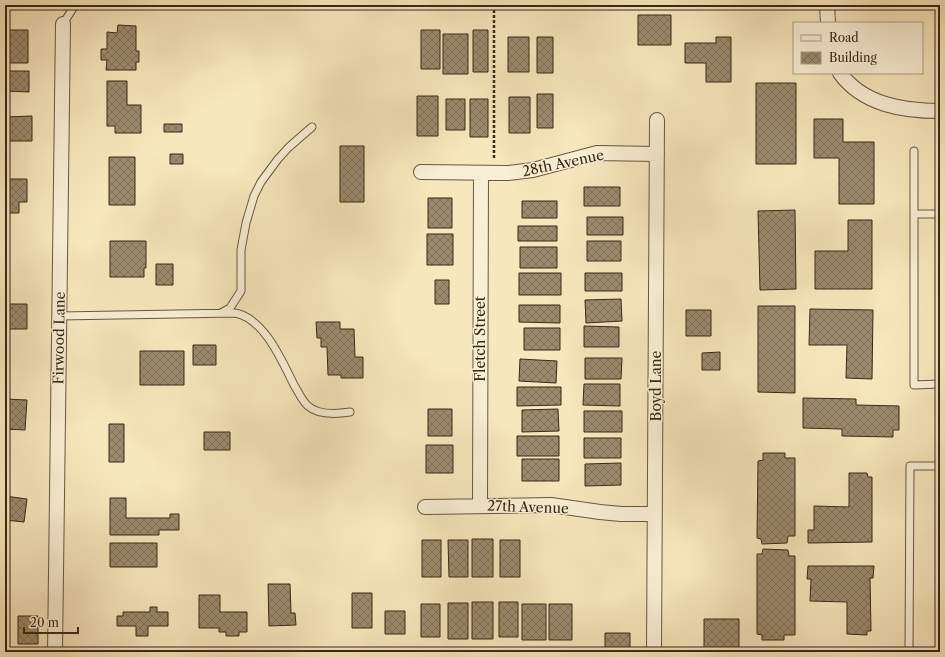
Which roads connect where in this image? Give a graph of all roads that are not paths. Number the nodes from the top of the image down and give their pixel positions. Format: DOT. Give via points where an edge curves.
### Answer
graph roads {
  1 [pos="75,5"];
  2 [pos="827,5"];
  3 [pos="828,22"];
  4 [pos="63,24"];
  5 [pos="841,74"];
  6 [pos="940,111"];
  7 [pos="657,120"];
  8 [pos="312,127"];
  9 [pos="914,151"];
  10 [pos="657,154"];
  11 [pos="421,172"];
  12 [pos="487,173"];
  13 [pos="914,214"];
  14 [pos="940,214"];
  15 [pos="221,314"];
  16 [pos="60,316"];
  17 [pos="940,384"];
  18 [pos="350,412"];
  19 [pos="940,466"];
  20 [pos="480,505"];
  21 [pos="425,506"];
  22 [pos="654,514"];
  23 [pos="55,652"];
  24 [pos="654,652"];
  25 [pos="909,652"];
  1 -- 4 [label="lane"];
  2 -- 3 [label="street"];
  4 -- 16 [label="street, Firwood Lane"];
  5 -- 6 [label="street" via="854,87 878,102 912,110"];
  7 -- 10 [label="street, Boyd Lane"];
  8 -- 15 [label="lane" via="278,159 254,196 241,250 241,291 230,308"];
  9 -- 13 [label="lane"];
  10 -- 12 [label="street, 28th Avenue" via="597,153 533,170"];
  10 -- 22 [label="street, Boyd Lane"];
  11 -- 12 [label="street, 28th Avenue"];
  12 -- 20 [label="street, Fletch Street"];
  13 -- 14 [label="lane"];
  13 -- 17 [label="lane" via="914,385"];
  15 -- 16 [label="lane"];
  15 -- 18 [label="lane" via="242,314 264,332 308,406 337,414"];
  16 -- 23 [label="street, Firwood Lane"];
  19 -- 25 [label="lane" via="910,466"];
  20 -- 21 [label="street, 27th Avenue"];
  20 -- 22 [label="street, 27th Avenue" via="551,505 621,514"];
  22 -- 24 [label="street, Boyd Lane"];
}
